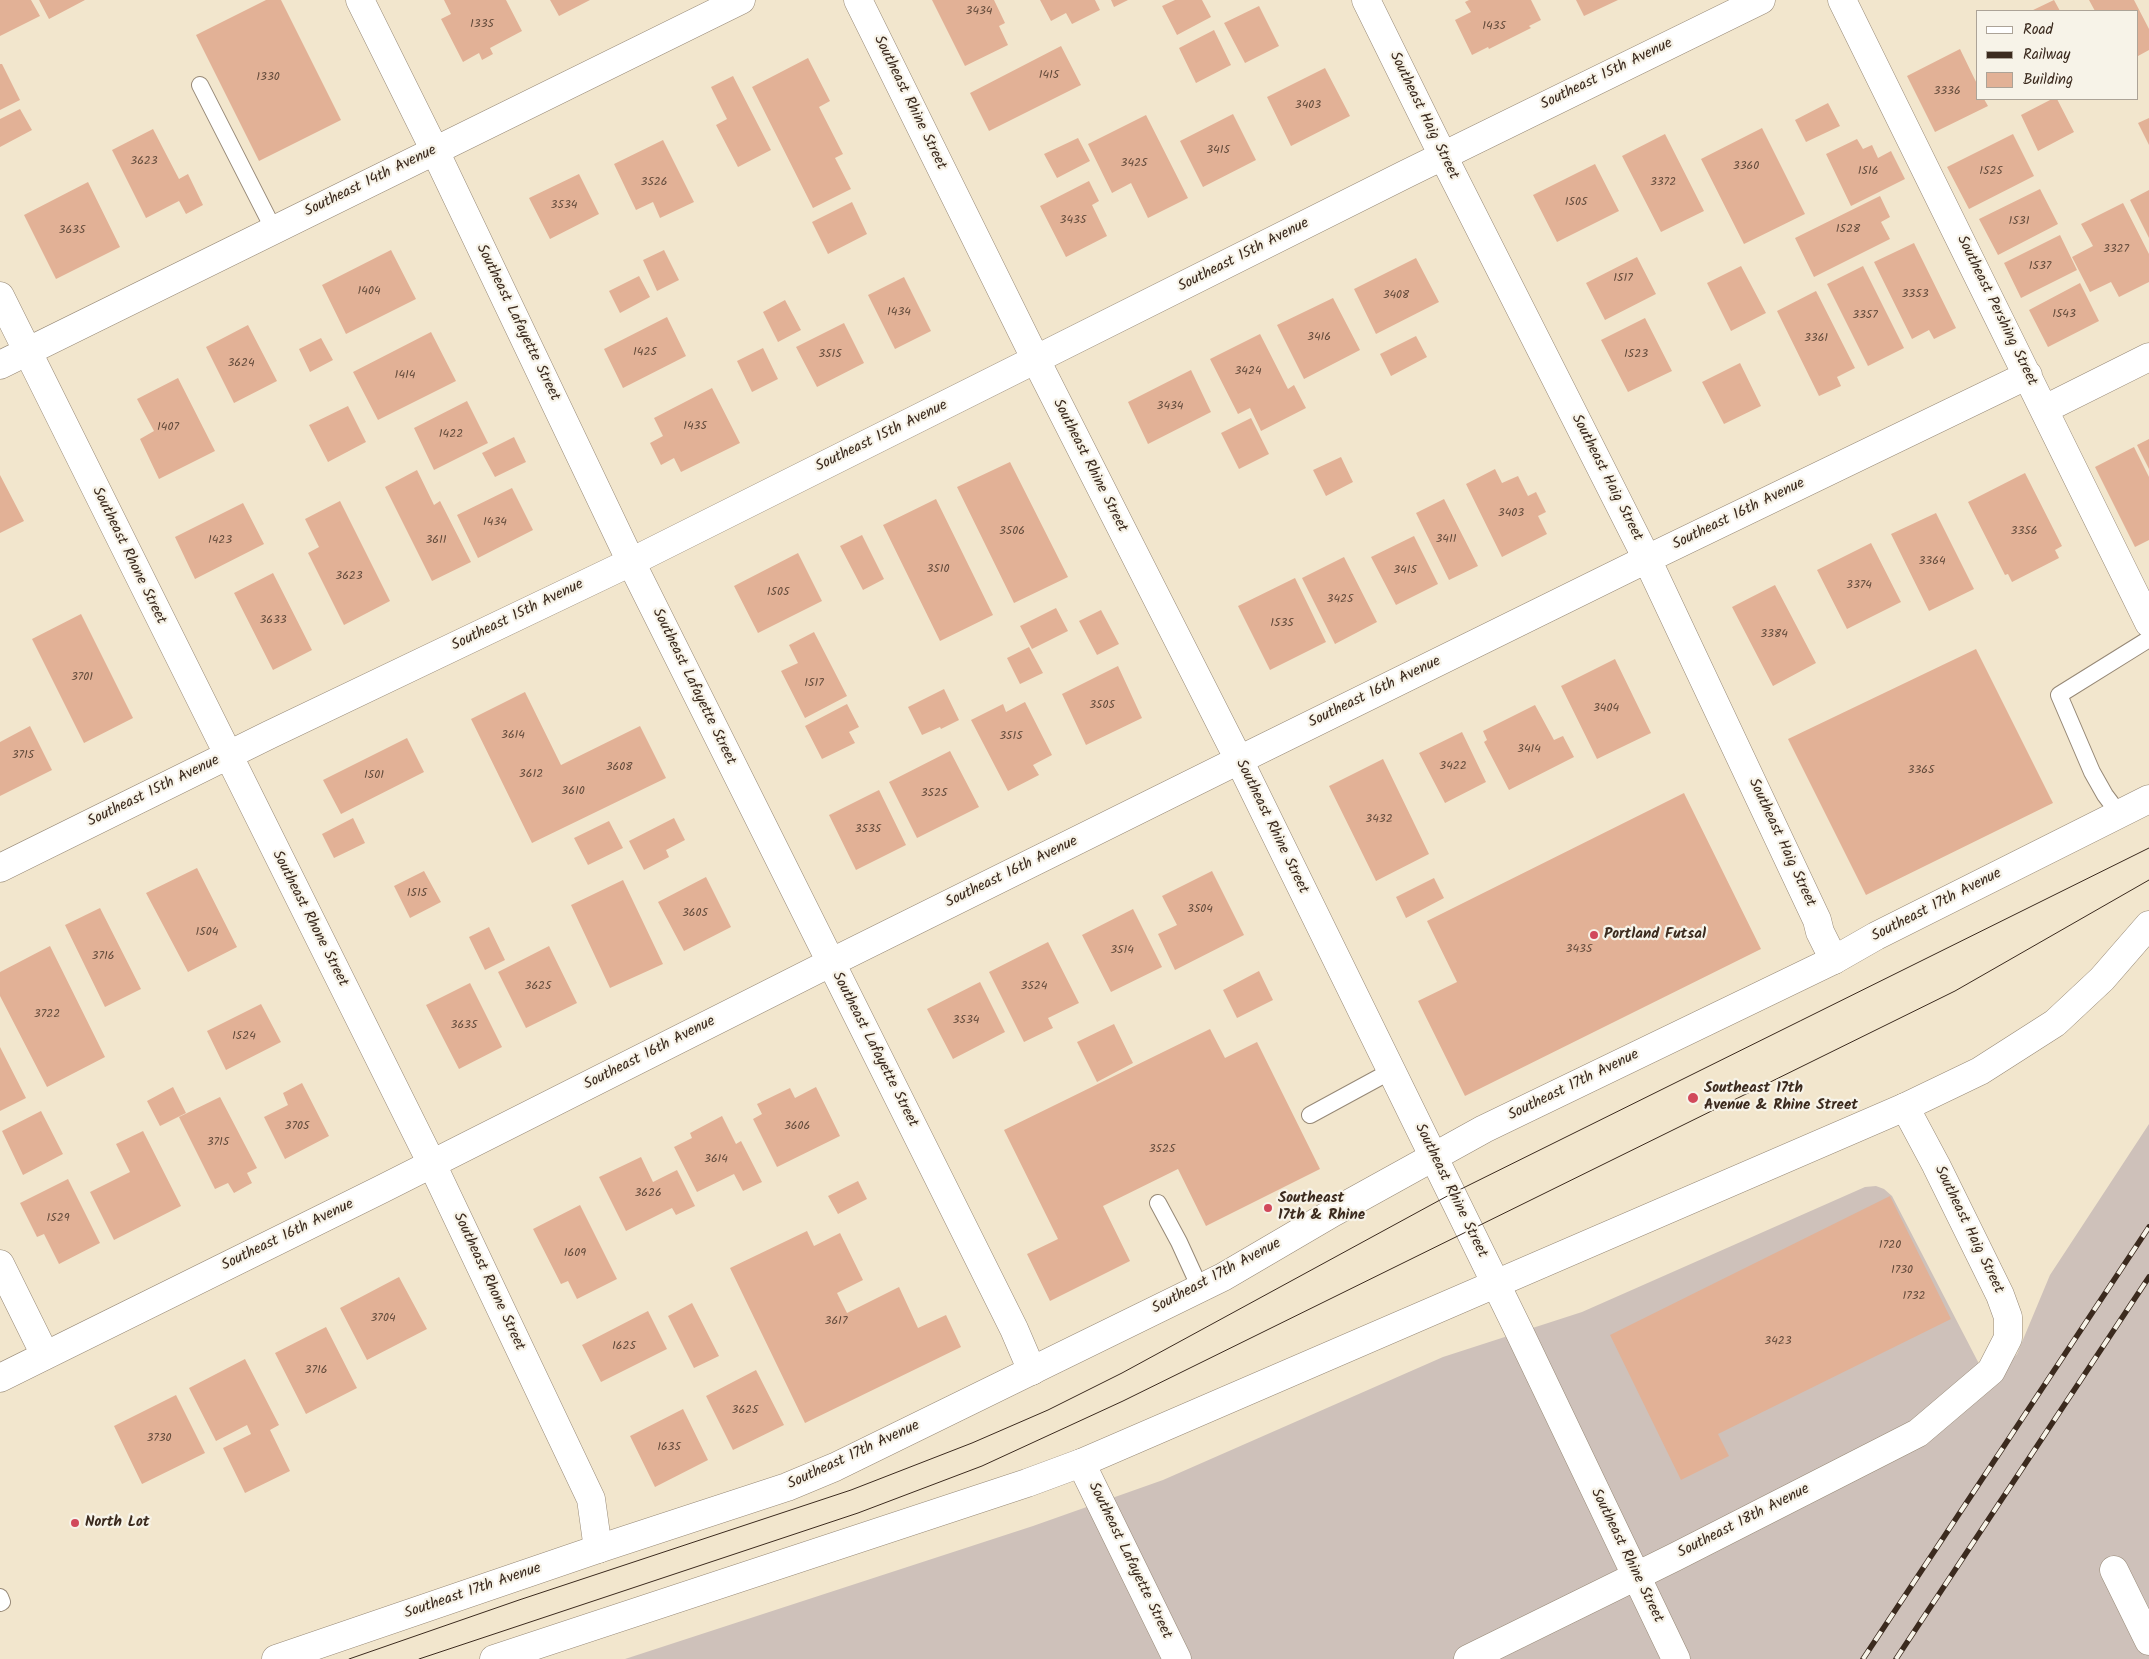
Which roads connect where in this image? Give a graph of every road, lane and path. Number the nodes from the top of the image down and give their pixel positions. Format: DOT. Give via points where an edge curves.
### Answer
graph roads {
  1 [pos="360,0"];
  2 [pos="741,0"];
  3 [pos="858,0"];
  4 [pos="1366,0"];
  5 [pos="1761,0"];
  6 [pos="1850,2"];
  7 [pos="200,84"];
  8 [pos="435,151"];
  9 [pos="1443,156"];
  10 [pos="274,230"];
  11 [pos="0,296"];
  12 [pos="27,351"];
  13 [pos="2149,357"];
  14 [pos="1036,360"];
  15 [pos="0,365"];
  16 [pos="2028,375"];
  17 [pos="2045,409"];
  18 [pos="1647,559"];
  19 [pos="631,562"];
  20 [pos="2149,623"];
  21 [pos="2149,638"];
  22 [pos="227,756"];
  23 [pos="1239,760"];
  24 [pos="2149,798"];
  25 [pos="2120,814"];
  26 [pos="0,868"];
  27 [pos="2149,925"];
  28 [pos="1834,960"];
  29 [pos="830,963"];
  30 [pos="1391,1071"];
  31 [pos="1906,1107"];
  32 [pos="1310,1115"];
  33 [pos="1433,1157"];
  34 [pos="432,1164"];
  35 [pos="1158,1203"];
  36 [pos="0,1264"];
  37 [pos="1495,1284"];
  38 [pos="1200,1288"];
  39 [pos="46,1355"];
  40 [pos="2000,1358"];
  41 [pos="1032,1371"];
  42 [pos="0,1378"];
  43 [pos="1081,1463"];
  44 [pos="598,1549"];
  45 [pos="2114,1570"];
  46 [pos="1635,1576"];
  47 [pos="0,1597"];
  48 [pos="0,1603"];
  49 [pos="2149,1641"];
  50 [pos="276,1659"];
  51 [pos="494,1659"];
  52 [pos="1177,1659"];
  53 [pos="1468,1659"];
  54 [pos="1676,1659"];
  1 -- 8 [label="street, Southeast Lafayette Street"];
  2 -- 8 [label="street, Southeast 14th Avenue"];
  3 -- 14 [label="street, Southeast Rhine Street"];
  4 -- 9 [label="street, Southeast Haig Street"];
  5 -- 9 [label="street, Southeast 15th Avenue"];
  6 -- 16 [label="street, Southeast Pershing Street"];
  7 -- 10 [label="lane"];
  8 -- 10 [label="street, Southeast 14th Avenue"];
  8 -- 19 [label="street, Southeast Lafayette Street"];
  9 -- 14 [label="street, Southeast 15th Avenue"];
  9 -- 18 [label="street, Southeast Haig Street"];
  10 -- 12 [label="street, Southeast 14th Avenue"];
  11 -- 12 [label="street, Southeast Rhone Street"];
  12 -- 15 [label="street, Southeast 14th Avenue"];
  12 -- 22 [label="street, Southeast Rhone Street"];
  13 -- 17 [label="street"];
  14 -- 19 [label="street, Southeast 15th Avenue"];
  14 -- 23 [label="street, Southeast Rhine Street"];
  16 -- 17 [label="street, Southeast Pershing Street"];
  16 -- 18 [label="street, Southeast 16th Avenue"];
  17 -- 20 [label="street, Southeast Pershing Street"];
  18 -- 23 [label="street, Southeast 16th Avenue"];
  18 -- 28 [label="street, Southeast Haig Street"];
  19 -- 22 [label="street, Southeast 15th Avenue"];
  19 -- 29 [label="street, Southeast Lafayette Street"];
  21 -- 25 [label="lane" via="2059,695 2092,772"];
  22 -- 26 [label="street, Southeast 15th Avenue"];
  22 -- 34 [label="street, Southeast Rhone Street"];
  23 -- 29 [label="street, Southeast 16th Avenue"];
  23 -- 30 [label="street, Southeast Rhine Street"];
  24 -- 25 [label="street, Southeast 17th Avenue"];
  25 -- 28 [label="street, Southeast 17th Avenue"];
  27 -- 31 [label="street" via="2102,979 2054,1023 1980,1071"];
  28 -- 33 [label="street, Southeast 17th Avenue" via="1484,1129"];
  29 -- 34 [label="street, Southeast 16th Avenue"];
  29 -- 41 [label="street, Southeast Lafayette Street" via="1014,1329"];
  30 -- 32 [label="lane"];
  30 -- 33 [label="street, Southeast Rhine Street"];
  31 -- 37 [label="street"];
  31 -- 40 [label="street, Southeast Haig Street" via="2000,1295 2008,1317 2008,1338"];
  33 -- 37 [label="street, Southeast Rhine Street"];
  33 -- 38 [label="street, Southeast 17th Avenue"];
  34 -- 39 [label="street, Southeast 16th Avenue"];
  34 -- 44 [label="street, Southeast Rhone Street" via="591,1499"];
  35 -- 38 [label="lane"];
  36 -- 39 [label="street"];
  37 -- 43 [label="street"];
  37 -- 46 [label="street, Southeast Rhine Street"];
  38 -- 41 [label="street, Southeast 17th Avenue"];
  39 -- 42 [label="street, Southeast 16th Avenue"];
  40 -- 46 [label="street, Southeast 18th Avenue" via="1991,1371 1918,1433"];
  41 -- 44 [label="street, Southeast 17th Avenue" via="795,1484"];
  43 -- 51 [label="street"];
  43 -- 52 [label="street, Southeast Lafayette Street"];
  44 -- 50 [label="street, Southeast 17th Avenue"];
  45 -- 49 [label="street"];
  46 -- 53 [label="street, Southeast 18th Avenue"];
  46 -- 54 [label="street, Southeast Rhine Street"];
  47 -- 48 [label="lane"];
}
